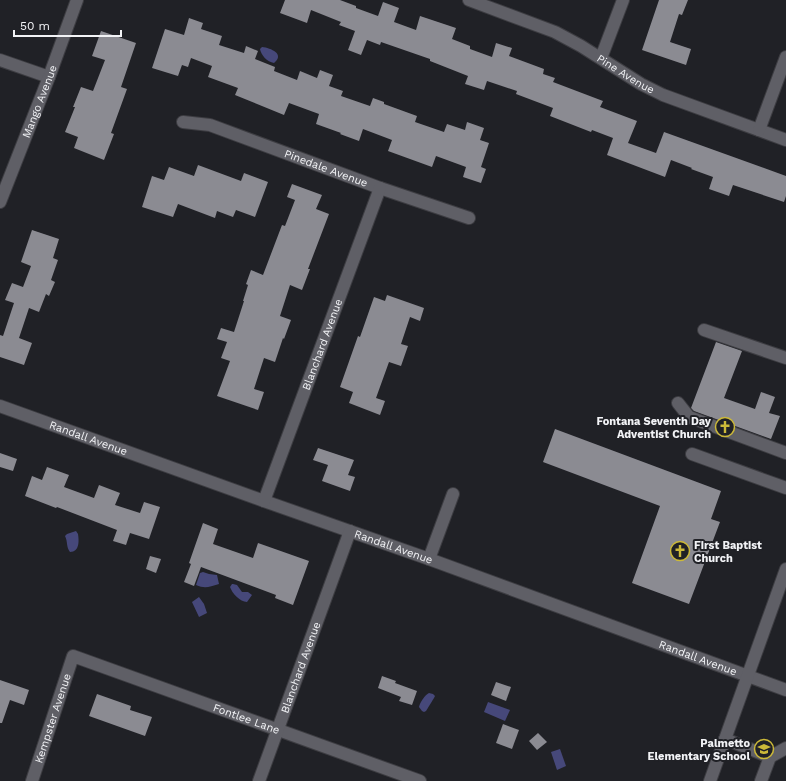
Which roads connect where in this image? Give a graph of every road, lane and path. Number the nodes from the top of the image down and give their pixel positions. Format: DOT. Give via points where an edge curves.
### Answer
graph roads {
  1 [pos="77,0"];
  2 [pos="469,0"];
  3 [pos="623,0"];
  4 [pos="786,57"];
  5 [pos="601,58"];
  6 [pos="0,60"];
  7 [pos="49,76"];
  8 [pos="183,122"];
  9 [pos="760,130"];
  10 [pos="786,140"];
  11 [pos="380,188"];
  12 [pos="0,202"];
  13 [pos="469,218"];
  14 [pos="704,330"];
  15 [pos="786,358"];
  16 [pos="678,403"];
  17 [pos="0,406"];
  18 [pos="786,453"];
  19 [pos="692,454"];
  20 [pos="786,488"];
  21 [pos="453,494"];
  22 [pos="264,501"];
  23 [pos="350,531"];
  24 [pos="429,559"];
  25 [pos="786,569"];
  26 [pos="73,656"];
  27 [pos="748,676"];
  28 [pos="786,690"];
  29 [pos="277,730"];
  30 [pos="725,739"];
  31 [pos="786,748"];
  32 [pos="770,757"];
  33 [pos="32,781"];
  34 [pos="259,781"];
  35 [pos="420,781"];
  36 [pos="710,781"];
  37 [pos="762,781"];
  1 -- 7 [label="street, Mango Avenue"];
  2 -- 5 [label="street, Pine Avenue" via="555,32"];
  3 -- 5 [label="street"];
  4 -- 9 [label="street"];
  5 -- 9 [label="street, Pine Avenue" via="663,95"];
  6 -- 7 [label="street"];
  7 -- 12 [label="street, Mango Avenue"];
  8 -- 11 [label="street, Pinedale Avenue" via="210,125"];
  9 -- 10 [label="street, Pine Avenue"];
  11 -- 13 [label="street, Pinedale Avenue"];
  11 -- 22 [label="street, Blanchard Avenue"];
  14 -- 15 [label="street"];
  16 -- 18 [label="street" via="689,417"];
  17 -- 22 [label="street, Randall Avenue"];
  19 -- 20 [label="street"];
  21 -- 24 [label="street"];
  22 -- 23 [label="street, Randall Avenue"];
  23 -- 24 [label="street, Randall Avenue"];
  23 -- 29 [label="street, Blanchard Avenue"];
  24 -- 27 [label="street, Randall Avenue"];
  25 -- 27 [label="street"];
  26 -- 29 [label="street, Fontlee Lane"];
  26 -- 33 [label="street, Kempster Avenue"];
  27 -- 28 [label="street, Randall Avenue"];
  27 -- 30 [label="street"];
  29 -- 34 [label="street, Blanchard Avenue"];
  29 -- 35 [label="street, Fontlee Lane"];
  30 -- 32 [label="street"];
  30 -- 36 [label="street"];
  31 -- 32 [label="street"];
  32 -- 37 [label="street"];
}
